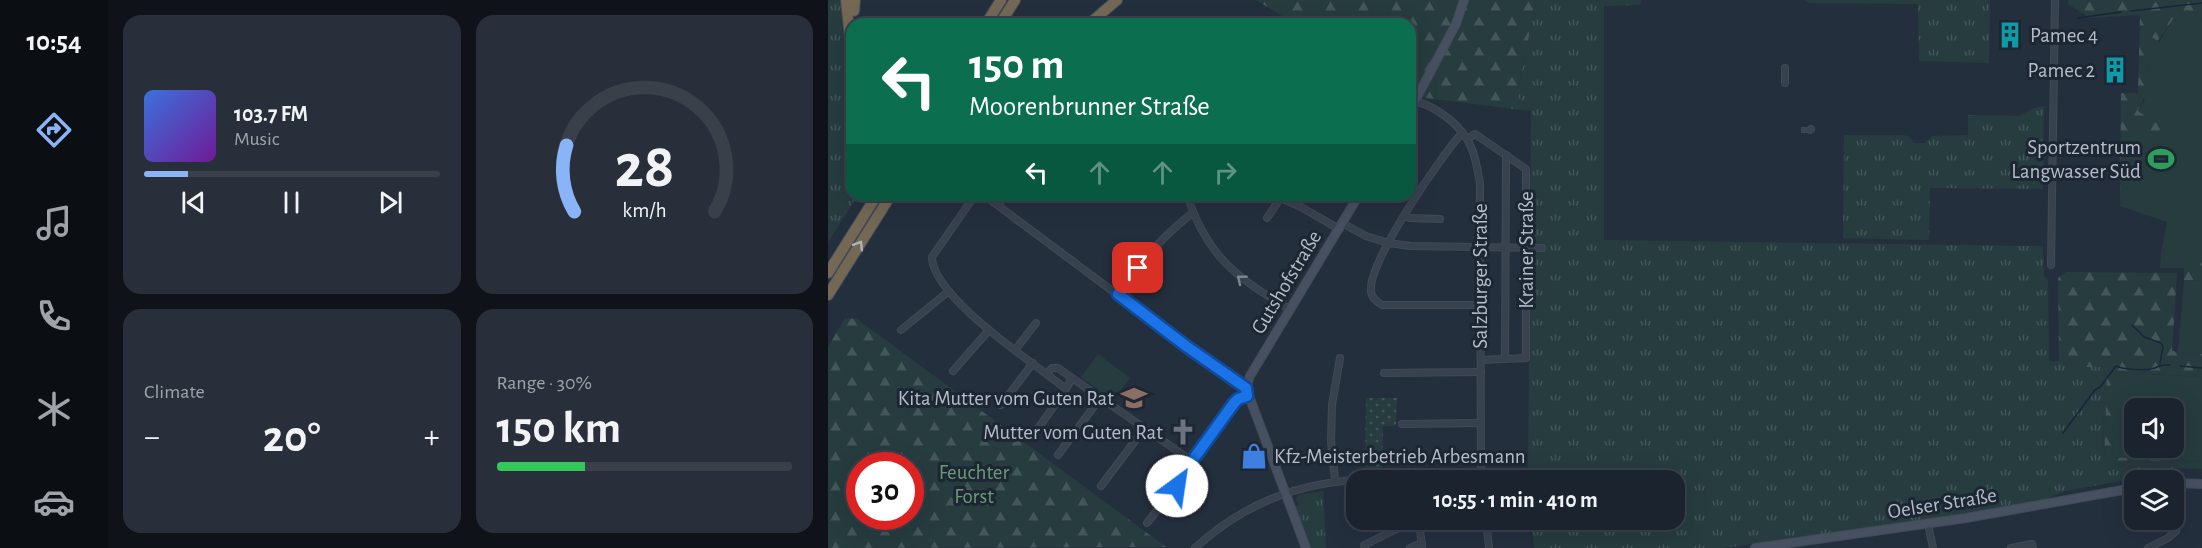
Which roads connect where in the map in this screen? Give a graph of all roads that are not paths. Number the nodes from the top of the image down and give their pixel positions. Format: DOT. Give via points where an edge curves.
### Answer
graph roads {
  1 [pos="846,0"];
  2 [pos="1001,0"];
  3 [pos="1015,0"];
  4 [pos="1108,0"];
  5 [pos="1117,0"];
  6 [pos="1464,0"];
  7 [pos="2055,0"];
  8 [pos="1100,14"];
  9 [pos="848,18"];
  10 [pos="990,18"];
  11 [pos="1004,18"];
  12 [pos="1096,18"];
  13 [pos="1785,68"];
  14 [pos="1785,83"];
  15 [pos="1416,96"];
  16 [pos="1416,102"];
  17 [pos="1462,133"];
  18 [pos="1467,139"];
  19 [pos="1506,155"];
  20 [pos="1416,199"];
  21 [pos="873,201"];
  22 [pos="887,201"];
  23 [pos="971,201"];
  24 [pos="992,201"];
  25 [pos="1001,201"];
  26 [pos="1189,201"];
  27 [pos="1275,201"];
  28 [pos="1287,201"];
  29 [pos="1356,201"];
  30 [pos="1415,201"];
  31 [pos="998,205"];
  32 [pos="1193,213"];
  33 [pos="1405,216"];
  34 [pos="1267,218"];
  35 [pos="1440,219"];
  36 [pos="1341,226"];
  37 [pos="1388,243"];
  38 [pos="1480,246"];
  39 [pos="1505,246"];
  40 [pos="1527,246"];
  41 [pos="1542,248"];
  42 [pos="2051,265"];
  43 [pos="828,273"];
  44 [pos="949,291"];
  45 [pos="1118,294"];
  46 [pos="828,295"];
  47 [pos="1480,305"];
  48 [pos="1291,310"];
  49 [pos="1036,323"];
  50 [pos="901,330"];
  51 [pos="990,330"];
  52 [pos="1015,350"];
  53 [pos="1340,358"];
  54 [pos="1505,359"];
  55 [pos="1481,360"];
  56 [pos="1033,363"];
  57 [pos="953,371"];
  58 [pos="1481,372"];
  59 [pos="1047,373"];
  60 [pos="1384,373"];
  61 [pos="1072,378"];
  62 [pos="1066,389"];
  63 [pos="1247,392"];
  64 [pos="1101,397"];
  65 [pos="1001,405"];
  66 [pos="1481,423"];
  67 [pos="1402,424"];
  68 [pos="1144,429"];
  69 [pos="1034,434"];
  70 [pos="1058,455"];
  71 [pos="1192,461"];
  72 [pos="1481,470"];
  73 [pos="1335,480"];
  74 [pos="1346,480"];
  75 [pos="2184,483"];
  76 [pos="2202,484"];
  77 [pos="1101,486"];
  78 [pos="2124,490"];
  79 [pos="1285,493"];
  80 [pos="1147,523"];
  81 [pos="1928,524"];
  82 [pos="1396,530"];
  83 [pos="1420,530"];
  84 [pos="1487,530"];
  85 [pos="2176,531"];
  86 [pos="1422,545"];
  87 [pos="1365,546"];
  88 [pos="1195,548"];
  89 [pos="1306,548"];
  90 [pos="1410,548"];
  91 [pos="1489,548"];
  92 [pos="1755,548"];
  93 [pos="1933,548"];
  94 [pos="2011,548"];
  95 [pos="2033,548"];
  96 [pos="2148,548"];
  1 -- 9 [label="highway"];
  2 -- 10 [label="highway"];
  3 -- 11 [label="highway"];
  4 -- 8 [label="highway"];
  5 -- 8 [label="highway"];
  6 -- 15 [label="street" via="1456,24"];
  7 -- 42 [label="street"];
  8 -- 12 [label="highway"];
  13 -- 14 [label="street"];
  16 -- 17 [label="street, Salzburger Straße" via="1439,112"];
  17 -- 18 [label="street, Salzburger Straße"];
  17 -- 20 [label="street"];
  18 -- 19 [label="street, Krainer Straße" via="1475,134"];
  18 -- 38 [label="street, Salzburger Straße" via="1480,183"];
  19 -- 39 [label="street"];
  19 -- 40 [label="street, Krainer Straße" via="1526,169"];
  21 -- 43 [label="highway"];
  46 -- 22 [label="highway, one-way"];
  23 -- 44 [label="street" via="932,256 935,272"];
  24 -- 31 [label="street"];
  25 -- 31 [label="street"];
  26 -- 32 [label="street"];
  27 -- 34 [label="street"];
  28 -- 36 [label="street"];
  29 -- 36 [label="street, Gutshofstraße"];
  30 -- 33 [label="street"];
  31 -- 45 [label="street"];
  32 -- 45 [label="street" via="1170,231"];
  48 -- 32 [label="street, one-way" via="1228,268"];
  33 -- 35 [label="street"];
  33 -- 37 [label="street"];
  36 -- 37 [label="street"];
  36 -- 48 [label="street, Gutshofstraße"];
  37 -- 38 [label="street"];
  37 -- 47 [label="street" via="1371,285 1371,294 1379,303"];
  38 -- 39 [label="street"];
  38 -- 47 [label="street, Salzburger Straße"];
  39 -- 40 [label="street"];
  39 -- 54 [label="street"];
  40 -- 41 [label="street"];
  40 -- 54 [label="street, Krainer Straße" via="1526,358"];
  44 -- 50 [label="street"];
  44 -- 51 [label="street"];
  45 -- 63 [label="street"];
  47 -- 55 [label="street, Salzburger Straße"];
  48 -- 63 [label="street, Gutshofstraße" via="1249,379"];
  49 -- 52 [label="street"];
  51 -- 52 [label="street"];
  51 -- 57 [label="street"];
  52 -- 56 [label="street"];
  53 -- 73 [label="street" via="1332,405"];
  54 -- 55 [label="street, Krainer Straße"];
  55 -- 58 [label="street, Salzburger Straße"];
  56 -- 59 [label="street"];
  56 -- 65 [label="street"];
  58 -- 60 [label="street"];
  58 -- 66 [label="street, Salzburger Straße"];
  59 -- 61 [label="street" via="1058,368"];
  59 -- 62 [label="street"];
  61 -- 62 [label="street"];
  61 -- 64 [label="street"];
  62 -- 69 [label="street"];
  63 -- 71 [label="street" via="1236,400"];
  63 -- 79 [label="street"];
  64 -- 68 [label="street"];
  64 -- 70 [label="street"];
  66 -- 67 [label="street"];
  66 -- 72 [label="street, Salzburger Straße"];
  68 -- 71 [label="street"];
  68 -- 77 [label="street"];
  71 -- 80 [label="street"];
  73 -- 74 [label="street"];
  73 -- 79 [label="street"];
  75 -- 76 [label="street"];
  78 -- 81 [label="street, Oelser Straße"];
  79 -- 88 [label="street" via="1238,515"];
  79 -- 89 [label="street"];
  81 -- 92 [label="street, Oelser Straße"];
  81 -- 93 [label="street"];
  82 -- 87 [label="street"];
  83 -- 86 [label="street"];
  84 -- 91 [label="street"];
  85 -- 96 [label="street"];
  86 -- 90 [label="street"];
  94 -- 95 [label="street" via="2032,544"];
}
